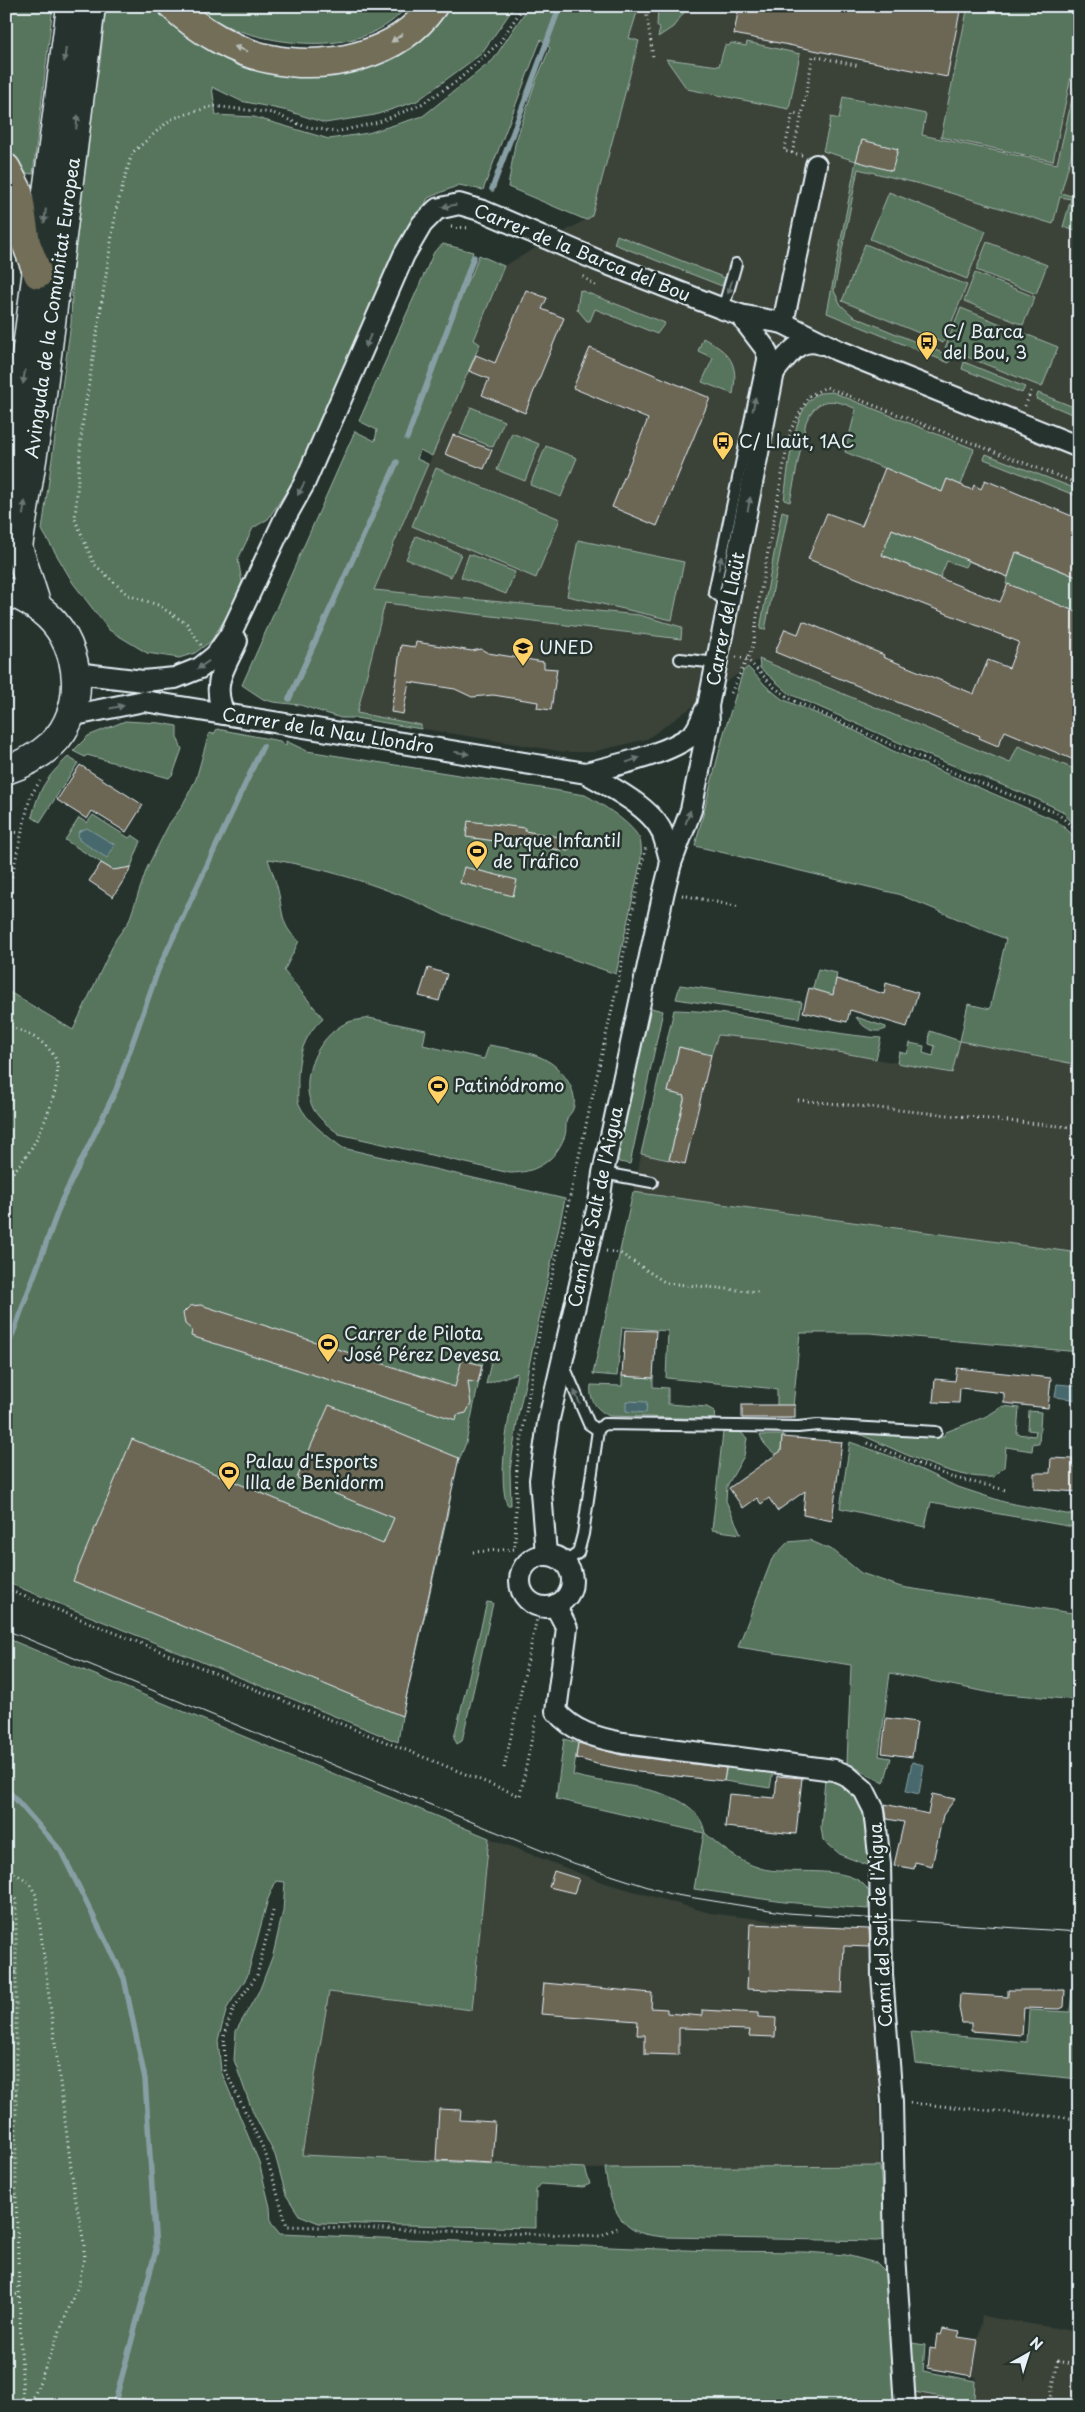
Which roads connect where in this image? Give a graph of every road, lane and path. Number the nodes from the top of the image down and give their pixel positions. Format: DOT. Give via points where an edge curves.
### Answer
graph roads {
  1 [pos="71,6"];
  2 [pos="91,6"];
  3 [pos="174,6"];
  4 [pos="433,6"];
  5 [pos="524,6"];
  6 [pos="650,6"];
  7 [pos="653,57"];
  8 [pos="860,66"];
  9 [pos="802,115"];
  10 [pos="792,152"];
  11 [pos="811,161"];
  12 [pos="6,168"];
  13 [pos="446,228"];
  14 [pos="479,232"];
  15 [pos="736,264"];
  16 [pos="38,274"];
  17 [pos="580,274"];
  18 [pos="598,288"];
  19 [pos="731,312"];
  20 [pos="783,323"];
  21 [pos="765,348"];
  22 [pos="837,350"];
  23 [pos="774,372"];
  24 [pos="1079,447"];
  25 [pos="1079,484"];
  26 [pos="6,492"];
  27 [pos="270,548"];
  28 [pos="6,592"];
  29 [pos="729,604"];
  30 [pos="37,606"];
  31 [pos="718,658"];
  32 [pos="210,659"];
  33 [pos="680,659"];
  34 [pos="747,659"];
  35 [pos="76,673"];
  36 [pos="729,702"];
  37 [pos="708,706"];
  38 [pos="224,714"];
  39 [pos="70,716"];
  40 [pos="6,770"];
  41 [pos="586,773"];
  42 [pos="44,776"];
  43 [pos="6,831"];
  44 [pos="21,833"];
  45 [pos="646,838"];
  46 [pos="1079,839"];
  47 [pos="671,862"];
  48 [pos="664,891"];
  49 [pos="6,901"];
  50 [pos="740,907"];
  51 [pos="6,1025"];
  52 [pos="798,1100"];
  53 [pos="1079,1128"];
  54 [pos="602,1173"];
  55 [pos="6,1181"];
  56 [pos="652,1182"];
  57 [pos="588,1248"];
  58 [pos="758,1292"];
  59 [pos="561,1360"];
  60 [pos="598,1430"];
  61 [pos="936,1432"];
  62 [pos="859,1440"];
  63 [pos="1006,1490"];
  64 [pos="473,1552"];
  65 [pos="546,1554"];
  66 [pos="564,1563"];
  67 [pos="6,1589"];
  68 [pos="549,1612"];
  69 [pos="538,1706"];
  70 [pos="504,1768"];
  71 [pos="6,1868"];
  72 [pos="6,1887"];
  73 [pos="273,1911"];
  74 [pos="6,1968"];
  75 [pos="16,1972"];
  76 [pos="6,2091"];
  77 [pos="17,2094"];
  78 [pos="892,2101"];
  79 [pos="1079,2119"];
  80 [pos="6,2194"];
  81 [pos="16,2197"];
  82 [pos="617,2228"];
  83 [pos="19,2294"];
  84 [pos="6,2296"];
  85 [pos="1079,2366"];
  86 [pos="23,2406"];
  87 [pos="30,2406"];
  88 [pos="905,2406"];
  89 [pos="1050,2406"];
  1 -- 16 [label="main road, one-way"];
  30 -- 2 [label="main road, Avinguda de la Comunitat Europea, one-way" via="18,547 40,410"];
  4 -- 3 [label="highway, one-way" via="427,15 393,42 353,58 319,64 269,59 215,39"];
  5 -- 32 [label="path" via="499,43 456,82 420,105 379,122 336,132 302,126 273,113 213,106 172,119 132,153 116,210 82,427 74,519 94,564 128,595 158,604 187,624"];
  6 -- 7 [label="path" via="647,16"];
  8 -- 9 [label="path" via="814,56"];
  9 -- 10 [label="path"];
  9 -- 10 [label="path" via="793,113 784,151"];
  10 -- 11 [label="path"];
  11 -- 20 [label="street"];
  12 -- 16 [label="highway" via="18,191 26,243"];
  13 -- 14 [label="path" via="454,226"];
  15 -- 19 [label="lane, one-way"];
  16 -- 26 [label="main road, one-way"];
  17 -- 18 [label="path"];
  19 -- 20 [label="street, Carrer de la Barca del Bou"];
  19 -- 21 [label="street"];
  19 -- 27 [label="street, Carrer de la Barca del Bou, one-way" via="589,257 483,211 459,204 437,209 422,224 404,255 326,434"];
  20 -- 22 [label="street, Carrer de la Barca del Bou"];
  21 -- 23 [label="street"];
  29 -- 21 [label="lane, one-way" via="714,592"];
  22 -- 23 [label="street, Carrer del Llaüt" via="812,341 797,345"];
  22 -- 24 [label="street, Carrer de la Barca del Bou"];
  29 -- 23 [label="street, Carrer del Llaüt, one-way"];
  25 -- 34 [label="path" via="826,387 809,396 790,431 753,646"];
  27 -- 32 [label="street, Carrer de la Barca del Bou" via="230,635"];
  27 -- 38 [label="street, Carrer de la Barca del Bou" via="272,566 219,681 218,698"];
  28 -- 30 [label="main road"];
  29 -- 31 [label="street, Carrer del Llaüt"];
  30 -- 35 [label="main road" via="56,624 70,647"];
  31 -- 33 [label="lane"];
  31 -- 34 [label="path"];
  31 -- 37 [label="street, Carrer del Llaüt"];
  32 -- 35 [label="street, Carrer de la Barca del Bou, one-way" via="200,668 175,678 143,681"];
  34 -- 36 [label="path"];
  34 -- 46 [label="path" via="774,687 792,700 1056,814 1074,829"];
  35 -- 39 [label="main road" via="76,695"];
  41 -- 37 [label="street, Carrer de la Nau Llondro, one-way" via="627,763 694,734"];
  47 -- 37 [label="street, Carrer del Llaüt, one-way" via="691,810 709,722"];
  39 -- 38 [label="street, Carrer de la Nau Llondro, one-way" via="144,701"];
  38 -- 41 [label="street, Carrer de la Nau Llondro, one-way"];
  39 -- 40 [label="main road" via="53,743 29,762"];
  41 -- 47 [label="street, Carrer de la Nau Llondro" via="624,794 649,815 662,831"];
  42 -- 44 [label="path" via="30,797"];
  43 -- 44 [label="path"];
  44 -- 49 [label="path"];
  45 -- 64 [label="path" via="646,851 616,991 539,1335 517,1465 515,1549"];
  47 -- 48 [label="street, Camí del Salt de l'Aigua"];
  48 -- 50 [label="path"];
  48 -- 54 [label="street, Camí del Salt de l'Aigua"];
  51 -- 55 [label="path" via="45,1045 55,1057 56,1076 53,1102 31,1148"];
  52 -- 53 [label="path"];
  54 -- 56 [label="lane"];
  54 -- 57 [label="street, Camí del Salt de l'Aigua"];
  57 -- 58 [label="path" via="620,1253 666,1283"];
  57 -- 59 [label="street, Camí del Salt de l'Aigua"];
  60 -- 59 [label="lane, one-way" via="589,1424"];
  59 -- 65 [label="street, Camí del Salt de l'Aigua" via="540,1480"];
  60 -- 61 [label="lane" via="604,1424 615,1423 818,1425"];
  60 -- 66 [label="lane" via="583,1534 578,1553"];
  62 -- 63 [label="path" via="951,1477"];
  65 -- 66 [label="street"];
  65 -- 68 [label="street" via="527,1562 520,1575 520,1588 530,1602 547,1607"];
  66 -- 68 [label="street" via="572,1578 571,1586 563,1601"];
  67 -- 69 [label="path" via="520,1796"];
  68 -- 70 [label="path" via="537,1618"];
  68 -- 78 [label="street, Camí del Salt de l'Aigua" via="567,1628 556,1711 575,1728 593,1737 622,1743 834,1770 864,1790 874,1810 880,1864 882,1975"];
  71 -- 87 [label="path" via="29,1882 36,1895 74,2191 84,2243 79,2283"];
  72 -- 75 [label="path" via="16,1900"];
  73 -- 82 [label="path" via="257,1975 234,2008 224,2034 225,2070 265,2152 287,2226 602,2236"];
  74 -- 75 [label="path"];
  75 -- 77 [label="path"];
  76 -- 77 [label="path"];
  77 -- 81 [label="path"];
  78 -- 79 [label="path"];
  78 -- 88 [label="street, Camí del Salt de l'Aigua" via="895,2254"];
  80 -- 81 [label="path"];
  81 -- 83 [label="path"];
  83 -- 84 [label="path"];
  83 -- 86 [label="path"];
  85 -- 89 [label="path" via="1058,2361"];
}
